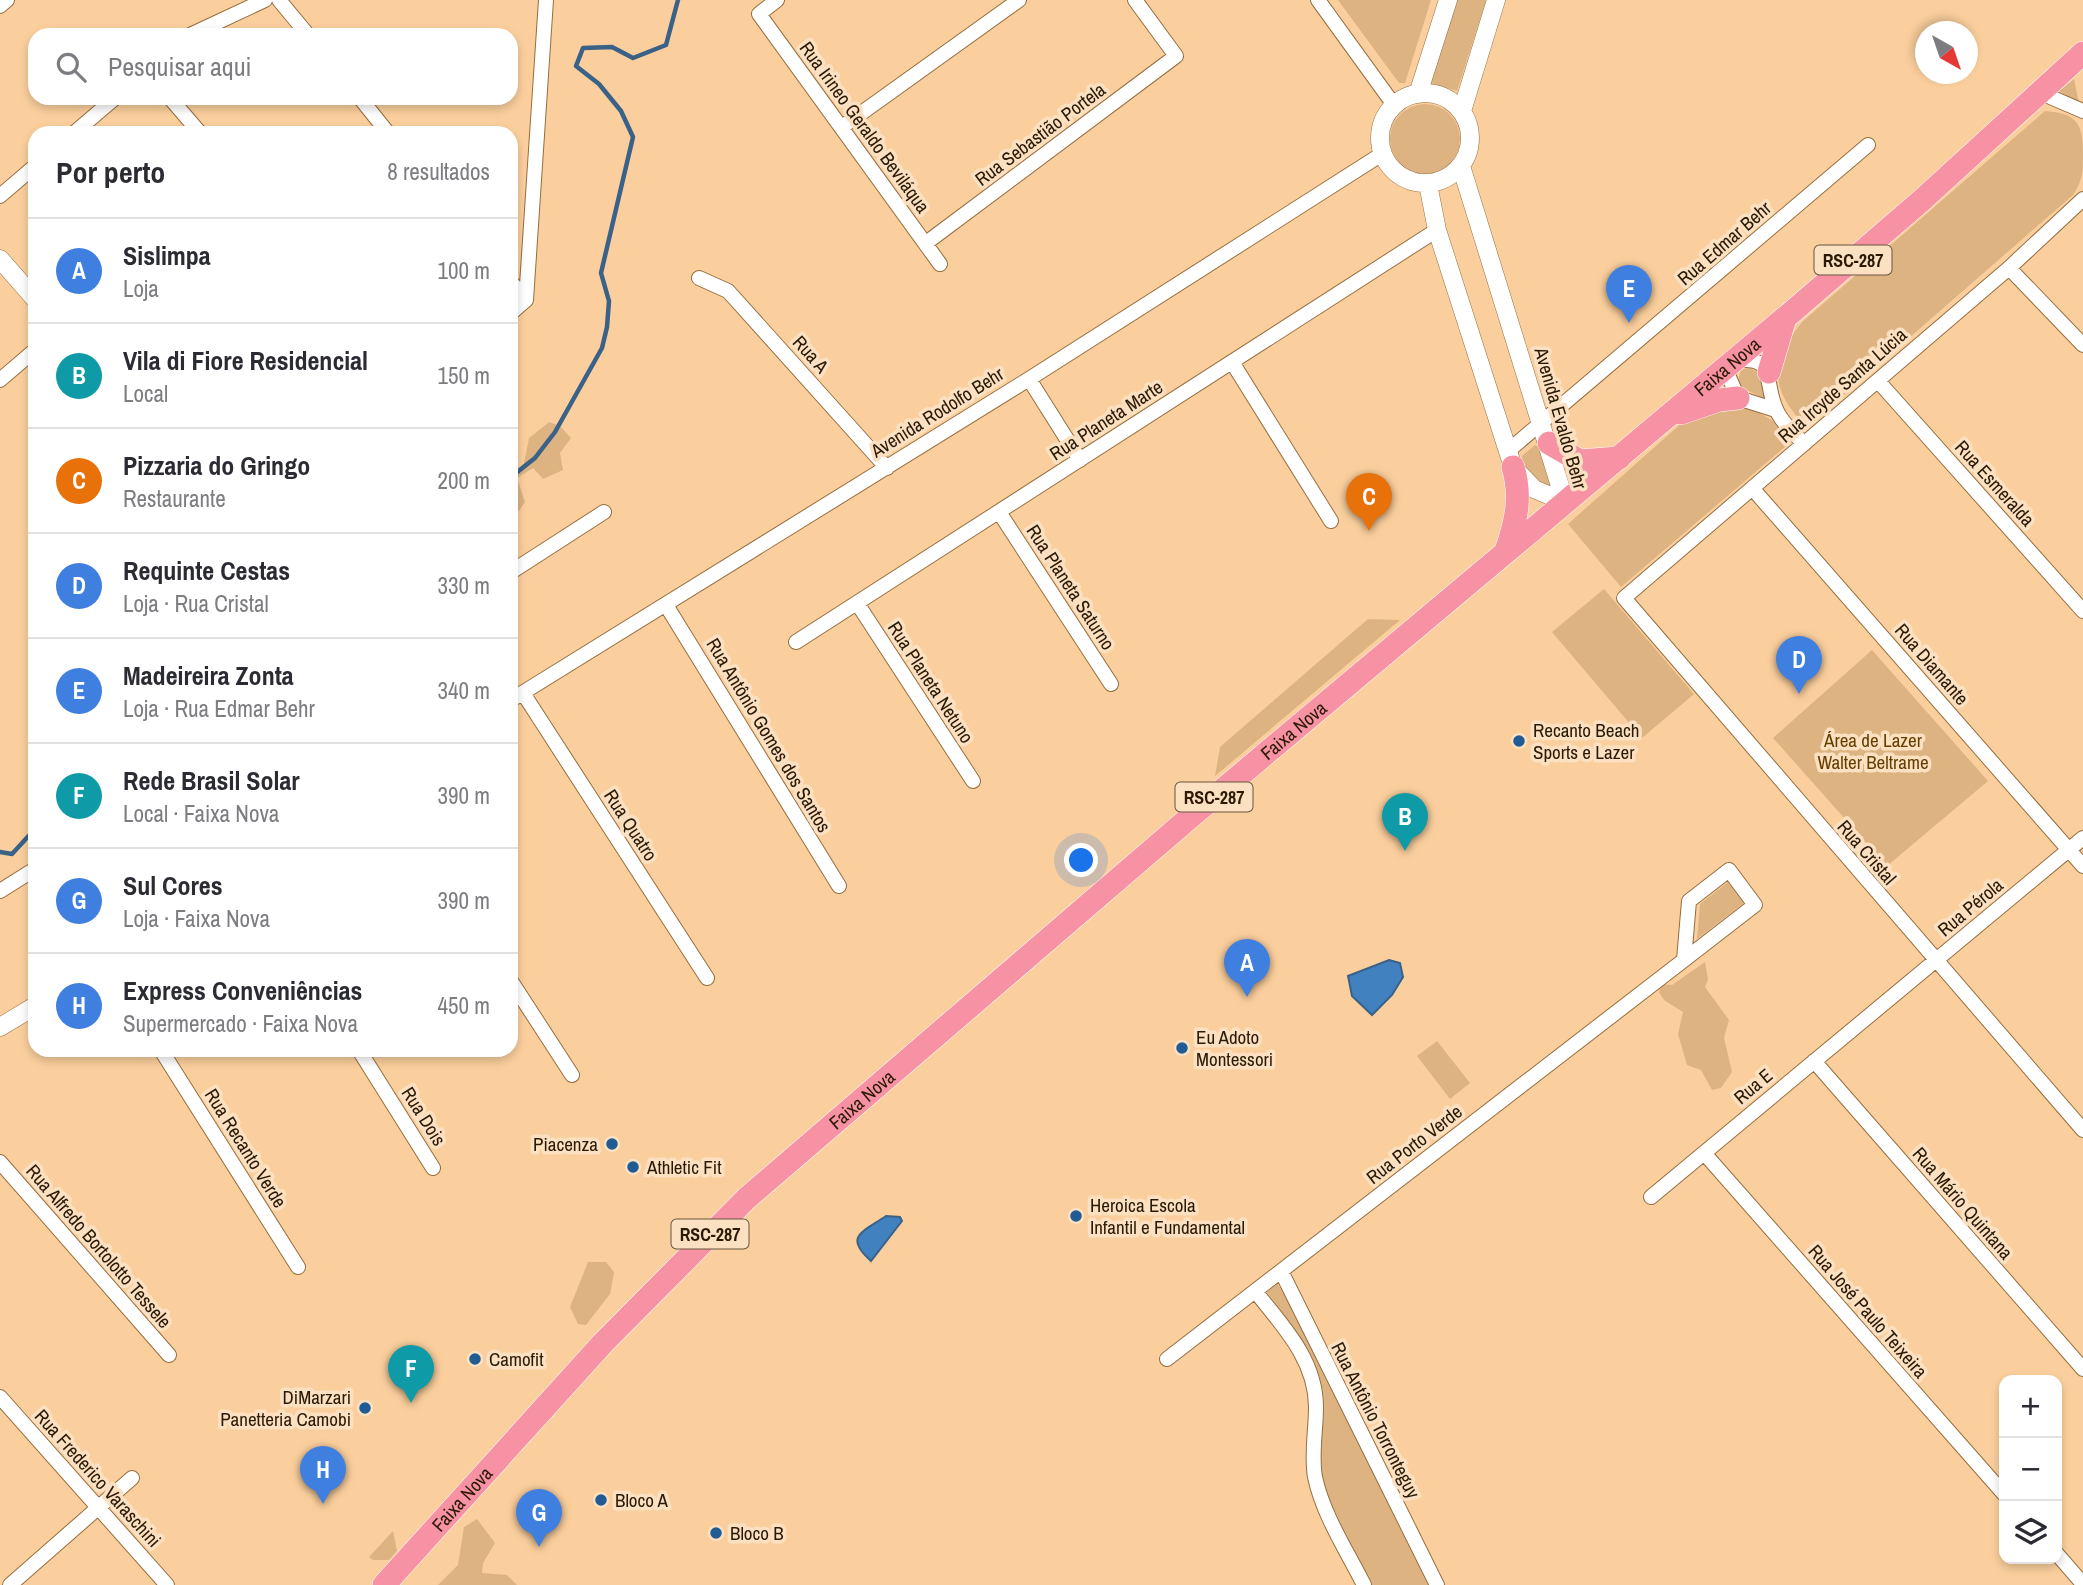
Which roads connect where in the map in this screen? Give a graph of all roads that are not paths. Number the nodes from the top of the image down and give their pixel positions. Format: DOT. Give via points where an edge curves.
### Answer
graph roads {
  1 [pos="7,0"];
  2 [pos="265,0"];
  3 [pos="279,0"];
  4 [pos="546,0"];
  5 [pos="777,0"];
  6 [pos="1019,0"];
  7 [pos="1135,0"];
  8 [pos="1318,0"];
  9 [pos="1448,0"];
  10 [pos="1496,0"];
  11 [pos="0,6"];
  12 [pos="204,28"];
  13 [pos="302,28"];
  14 [pos="2083,54"];
  15 [pos="2041,93"];
  16 [pos="1418,94"];
  17 [pos="107,105"];
  18 [pos="176,105"];
  19 [pos="366,105"];
  20 [pos="1394,105"];
  21 [pos="1461,111"];
  22 [pos="2083,111"];
  23 [pos="82,126"];
  24 [pos="194,126"];
  25 [pos="382,126"];
  26 [pos="842,128"];
  27 [pos="1868,145"];
  28 [pos="1382,154"];
  29 [pos="1461,166"];
  30 [pos="28,172"];
  31 [pos="1428,184"];
  32 [pos="0,196"];
  33 [pos="2083,199"];
  34 [pos="1437,230"];
  35 [pos="926,243"];
  36 [pos="0,259"];
  37 [pos="940,264"];
  38 [pos="2009,268"];
  39 [pos="698,278"];
  40 [pos="518,290"];
  41 [pos="28,291"];
  42 [pos="526,300"];
  43 [pos="518,307"];
  44 [pos="1785,318"];
  45 [pos="2083,345"];
  46 [pos="28,356"];
  47 [pos="1232,362"];
  48 [pos="1733,362"];
  49 [pos="1769,372"];
  50 [pos="1029,379"];
  51 [pos="0,380"];
  52 [pos="1878,381"];
  53 [pos="1738,398"];
  54 [pos="1776,410"];
  55 [pos="1665,419"];
  56 [pos="1546,433"];
  57 [pos="1804,444"];
  58 [pos="1619,458"];
  59 [pos="1511,459"];
  60 [pos="1080,460"];
  61 [pos="887,468"];
  62 [pos="1752,488"];
  63 [pos="1565,502"];
  64 [pos="604,512"];
  65 [pos="999,512"];
  66 [pos="1331,521"];
  67 [pos="1506,551"];
  68 [pos="518,567"];
  69 [pos="1624,598"];
  70 [pos="857,603"];
  71 [pos="666,605"];
  72 [pos="2083,611"];
  73 [pos="796,642"];
  74 [pos="1111,684"];
  75 [pos="518,695"];
  76 [pos="518,697"];
  77 [pos="973,781"];
  78 [pos="2083,838"];
  79 [pos="2069,850"];
  80 [pos="2083,866"];
  81 [pos="28,873"];
  82 [pos="839,886"];
  83 [pos="0,891"];
  84 [pos="1684,960"];
  85 [pos="1935,961"];
  86 [pos="707,978"];
  87 [pos="518,992"];
  88 [pos="1881,1006"];
  89 [pos="28,1010"];
  90 [pos="0,1027"];
  91 [pos="166,1057"];
  92 [pos="363,1057"];
  93 [pos="1814,1062"];
  94 [pos="572,1075"];
  95 [pos="2083,1130"];
  96 [pos="1704,1153"];
  97 [pos="0,1163"];
  98 [pos="433,1168"];
  99 [pos="1651,1197"];
  100 [pos="298,1267"];
  101 [pos="1280,1271"];
  102 [pos="1255,1291"];
  103 [pos="169,1355"];
  104 [pos="1167,1359"];
  105 [pos="2083,1369"];
  106 [pos="0,1397"];
  107 [pos="132,1478"];
  108 [pos="1999,1488"];
  109 [pos="99,1507"];
  110 [pos="2062,1560"];
  111 [pos="2083,1584"];
  112 [pos="10,1585"];
  113 [pos="167,1585"];
  114 [pos="384,1585"];
  115 [pos="1364,1585"];
  116 [pos="1437,1585"];
  1 -- 11 [label="street"];
  2 -- 12 [label="street"];
  3 -- 13 [label="street"];
  4 -- 42 [label="street"];
  5 -- 26 [label="street, Rua Irineo Geraldo Beviláqua" via="759,14"];
  6 -- 26 [label="street"];
  7 -- 35 [label="street, Rua Sebastião Portela" via="1176,56"];
  8 -- 20 [label="street"];
  9 -- 16 [label="street"];
  10 -- 21 [label="street"];
  14 -- 15 [label="highway, Faixa Nova / RSC-287"];
  15 -- 22 [label="street"];
  15 -- 44 [label="highway, Faixa Nova / RSC-287"];
  16 -- 20 [label="street"];
  16 -- 21 [label="street" via="1450,100"];
  17 -- 23 [label="street"];
  18 -- 24 [label="street"];
  19 -- 25 [label="street"];
  20 -- 28 [label="street" via="1384,119"];
  21 -- 29 [label="street" via="1470,129 1469,148"];
  26 -- 35 [label="street, Rua Irineo Geraldo Beviláqua"];
  27 -- 56 [label="street, Rua Edmar Behr"];
  28 -- 31 [label="street" via="1401,176"];
  28 -- 50 [label="street, Avenida Rodolfo Behr"];
  29 -- 31 [label="street" via="1447,179"];
  29 -- 56 [label="street, Avenida Evaldo Behr"];
  30 -- 32 [label="street"];
  31 -- 34 [label="street, Avenida Evaldo Behr"];
  33 -- 38 [label="street, Rua Ircyde Santa Lúcia"];
  34 -- 47 [label="street, Rua Planeta Marte"];
  34 -- 59 [label="street, Avenida Evaldo Behr"];
  35 -- 37 [label="street, Rua Irineo Geraldo Beviláqua"];
  36 -- 41 [label="street"];
  38 -- 45 [label="street"];
  38 -- 52 [label="street, Rua Ircyde Santa Lúcia"];
  39 -- 61 [label="street, Rua A" via="728,291"];
  40 -- 42 [label="street"];
  42 -- 43 [label="street"];
  44 -- 48 [label="highway, Faixa Nova / RSC-287"];
  44 -- 49 [label="highway"];
  46 -- 51 [label="street"];
  47 -- 60 [label="street, Rua Planeta Marte"];
  47 -- 66 [label="street"];
  48 -- 49 [label="street" via="1747,359"];
  48 -- 53 [label="street" via="1728,374"];
  48 -- 55 [label="highway, Faixa Nova / RSC-287"];
  49 -- 54 [label="street"];
  50 -- 60 [label="street"];
  50 -- 61 [label="street, Avenida Rodolfo Behr"];
  52 -- 57 [label="street, Rua Ircyde Santa Lúcia"];
  52 -- 72 [label="street, Rua Esmeralda"];
  53 -- 54 [label="street"];
  53 -- 55 [label="highway" via="1701,405"];
  54 -- 57 [label="street"];
  55 -- 58 [label="highway, Faixa Nova / RSC-287"];
  56 -- 58 [label="highway" via="1580,461"];
  56 -- 59 [label="street, Rua Edmar Behr"];
  56 -- 63 [label="street, Avenida Evaldo Behr"];
  57 -- 62 [label="street, Rua Ircyde Santa Lúcia"];
  58 -- 63 [label="highway, Faixa Nova / RSC-287"];
  59 -- 63 [label="street, Avenida Evaldo Behr" via="1534,489"];
  59 -- 67 [label="highway" via="1519,485 1517,520"];
  60 -- 65 [label="street, Rua Planeta Marte"];
  61 -- 71 [label="street, Avenida Rodolfo Behr"];
  62 -- 69 [label="street, Rua Ircyde Santa Lúcia"];
  62 -- 79 [label="street, Rua Diamante"];
  63 -- 67 [label="highway, Faixa Nova / RSC-287"];
  64 -- 68 [label="street"];
  65 -- 70 [label="street, Rua Planeta Marte"];
  65 -- 74 [label="street, Rua Planeta Saturno"];
  67 -- 114 [label="highway, Faixa Nova / RSC-287" via="747,1198 603,1343"];
  69 -- 85 [label="street, Rua Cristal"];
  70 -- 73 [label="street, Rua Planeta Marte"];
  70 -- 77 [label="street, Rua Planeta Netuno"];
  71 -- 75 [label="street, Avenida Rodolfo Behr"];
  71 -- 82 [label="street, Rua Antônio Gomes dos Santos"];
  76 -- 86 [label="street, Rua Quatro"];
  78 -- 79 [label="street, Rua Pérola"];
  79 -- 80 [label="street, Rua Diamante"];
  79 -- 85 [label="street, Rua Pérola"];
  81 -- 83 [label="street"];
  84 -- 84 [label="street, Rua Porto Verde" via="1755,905 1729,870 1689,901"];
  84 -- 101 [label="street, Rua Porto Verde"];
  85 -- 88 [label="street, Rua Pérola"];
  85 -- 95 [label="street, Rua Cristal"];
  87 -- 94 [label="street"];
  88 -- 93 [label="street, Rua E"];
  89 -- 90 [label="street"];
  91 -- 100 [label="street, Rua Recanto Verde"];
  92 -- 98 [label="street, Rua Dois"];
  93 -- 96 [label="street, Rua E"];
  93 -- 105 [label="street, Rua Mário Quintana"];
  96 -- 99 [label="street, Rua E"];
  96 -- 108 [label="street, Rua José Paulo Teixeira"];
  97 -- 103 [label="street, Rua Alfredo Bortolotto Tessele"];
  101 -- 102 [label="street, Rua Porto Verde"];
  101 -- 116 [label="street, Rua Antônio Torronteguy"];
  102 -- 104 [label="street, Rua Porto Verde"];
  102 -- 115 [label="street, Rua Antônio Torronteguy" via="1293,1339 1310,1370 1316,1404 1313,1457 1318,1491"];
  106 -- 109 [label="street, Rua Frederico Varaschini"];
  107 -- 109 [label="street"];
  109 -- 112 [label="street"];
  109 -- 113 [label="street, Rua Frederico Varaschini"];
  110 -- 111 [label="street"];
}
